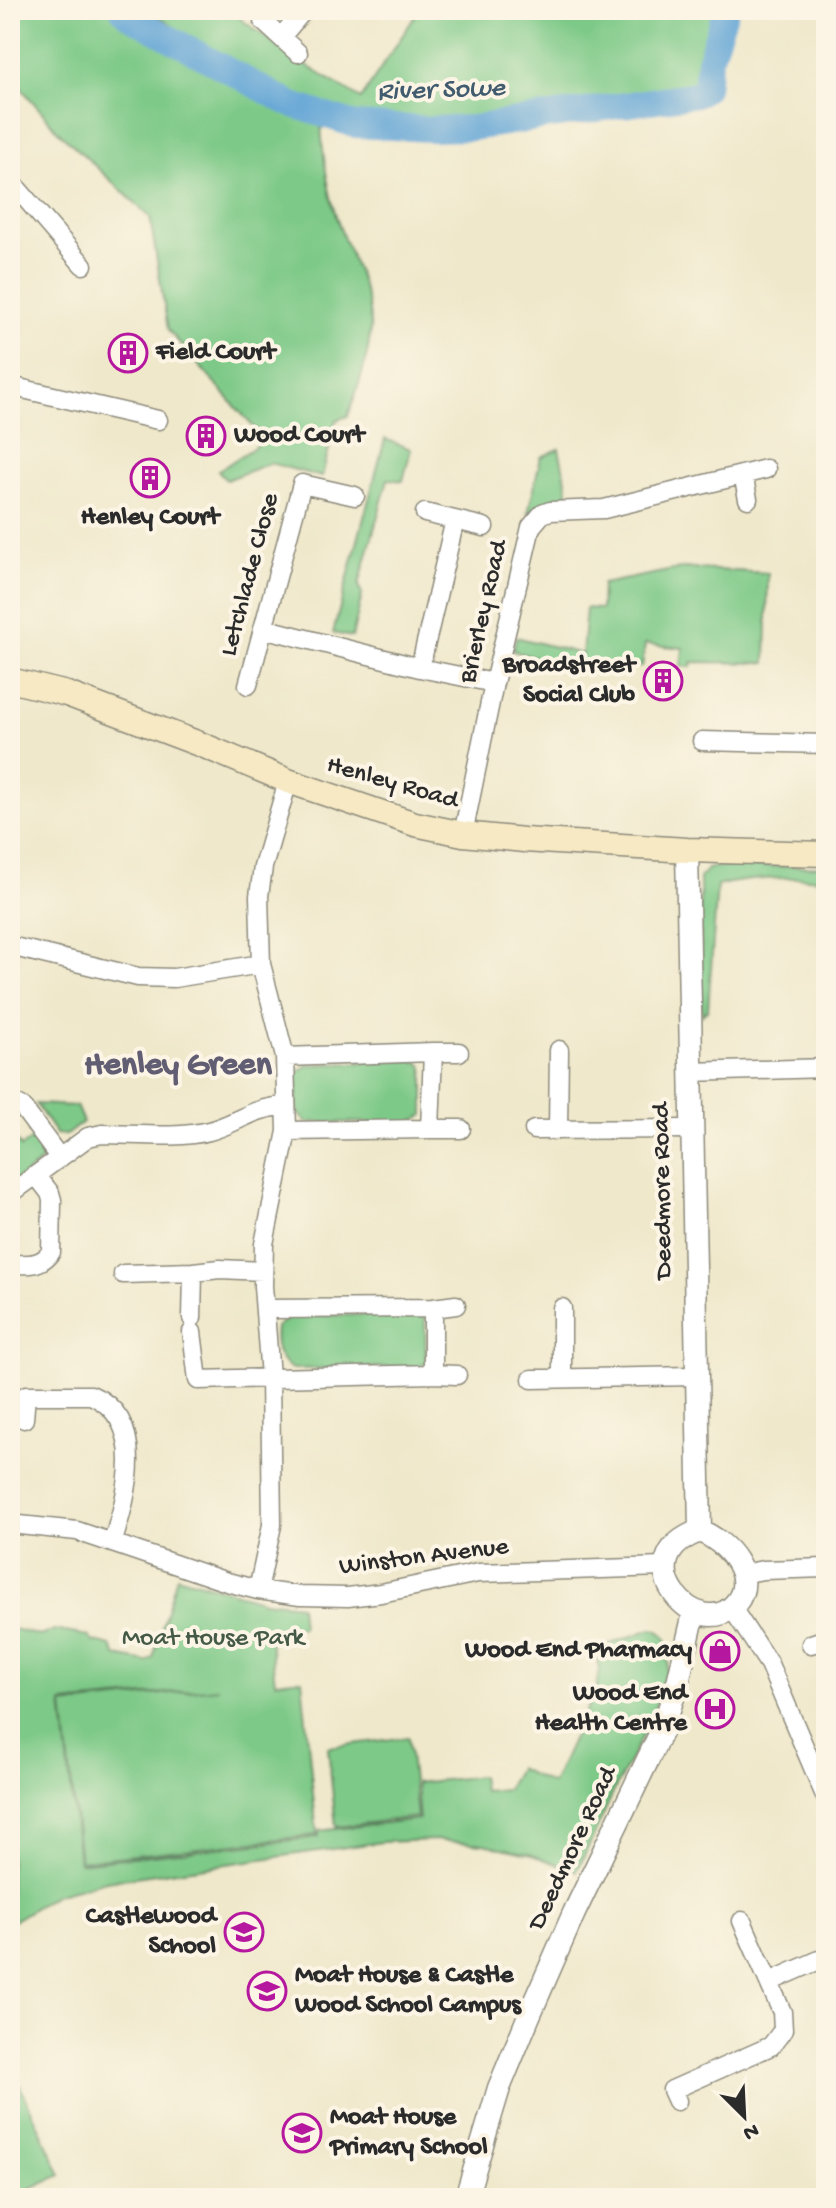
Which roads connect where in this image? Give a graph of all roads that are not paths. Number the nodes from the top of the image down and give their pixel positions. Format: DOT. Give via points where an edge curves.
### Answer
graph roads {
  1 [pos="304,10"];
  2 [pos="263,21"];
  3 [pos="281,37"];
  4 [pos="298,53"];
  5 [pos="10,180"];
  6 [pos="83,265"];
  7 [pos="10,386"];
  8 [pos="158,420"];
  9 [pos="766,469"];
  10 [pos="743,475"];
  11 [pos="355,496"];
  12 [pos="748,499"];
  13 [pos="425,513"];
  14 [pos="455,520"];
  15 [pos="484,527"];
  16 [pos="263,628"];
  17 [pos="420,668"];
  18 [pos="10,680"];
  19 [pos="494,683"];
  20 [pos="248,685"];
  21 [pos="702,741"];
  22 [pos="826,744"];
  23 [pos="288,781"];
  24 [pos="463,834"];
  25 [pos="687,850"];
  26 [pos="826,854"];
  27 [pos="10,946"];
  28 [pos="261,964"];
  29 [pos="559,1050"];
  30 [pos="433,1052"];
  31 [pos="459,1052"];
  32 [pos="285,1057"];
  33 [pos="826,1068"];
  34 [pos="690,1072"];
  35 [pos="10,1101"];
  36 [pos="286,1106"];
  37 [pos="430,1129"];
  38 [pos="461,1129"];
  39 [pos="692,1129"];
  40 [pos="534,1130"];
  41 [pos="558,1130"];
  42 [pos="287,1131"];
  43 [pos="59,1157"];
  44 [pos="36,1175"];
  45 [pos="10,1194"];
  46 [pos="10,1264"];
  47 [pos="263,1271"];
  48 [pos="193,1272"];
  49 [pos="123,1274"];
  50 [pos="456,1305"];
  51 [pos="433,1308"];
  52 [pos="562,1308"];
  53 [pos="265,1309"];
  54 [pos="433,1374"];
  55 [pos="457,1375"];
  56 [pos="695,1376"];
  57 [pos="270,1377"];
  58 [pos="562,1378"];
  59 [pos="532,1379"];
  60 [pos="18,1395"];
  61 [pos="24,1419"];
  62 [pos="10,1524"];
  63 [pos="700,1531"];
  64 [pos="113,1541"];
  65 [pos="664,1567"];
  66 [pos="826,1568"];
  67 [pos="742,1574"];
  68 [pos="258,1590"];
  69 [pos="732,1608"];
  70 [pos="694,1613"];
  71 [pos="826,1798"];
  72 [pos="742,1921"];
  73 [pos="826,1957"];
  74 [pos="769,1982"];
  75 [pos="677,2101"];
  76 [pos="466,2198"];
  1 -- 3 [label="street"];
  2 -- 3 [label="street"];
  3 -- 4 [label="street"];
  5 -- 6 [label="street"];
  7 -- 8 [label="street"];
  9 -- 10 [label="street, Brierley Road"];
  10 -- 12 [label="street"];
  10 -- 19 [label="street, Brierley Road" via="604,509 542,514 531,527"];
  11 -- 16 [label="street, Letchlade Close" via="302,484"];
  13 -- 14 [label="street"];
  14 -- 15 [label="street"];
  14 -- 17 [label="street"];
  16 -- 17 [label="street"];
  16 -- 20 [label="street, Letchlade Close"];
  17 -- 19 [label="street"];
  18 -- 23 [label="main road, Henley Road" via="67,694"];
  19 -- 24 [label="street, Brierley Road"];
  21 -- 22 [label="street"];
  23 -- 24 [label="main road, Henley Road" via="415,824"];
  23 -- 28 [label="street" via="263,867"];
  24 -- 25 [label="main road, Henley Road"];
  25 -- 26 [label="main road, Henley Road"];
  25 -- 34 [label="street, Deedmore Road"];
  27 -- 28 [label="street" via="138,977"];
  28 -- 32 [label="street"];
  29 -- 41 [label="street"];
  30 -- 31 [label="street"];
  30 -- 32 [label="street"];
  30 -- 37 [label="street"];
  32 -- 36 [label="street"];
  33 -- 34 [label="street"];
  34 -- 39 [label="street, Deedmore Road"];
  35 -- 43 [label="street" via="23,1108"];
  36 -- 42 [label="street"];
  36 -- 43 [label="street" via="258,1109 197,1134 88,1137"];
  37 -- 38 [label="street"];
  37 -- 42 [label="street"];
  39 -- 41 [label="street"];
  39 -- 56 [label="street, Deedmore Road"];
  40 -- 41 [label="street"];
  42 -- 47 [label="street" via="266,1227"];
  43 -- 44 [label="street"];
  44 -- 45 [label="street"];
  44 -- 46 [label="street" via="52,1200 51,1252 37,1264"];
  47 -- 48 [label="street"];
  47 -- 53 [label="street"];
  48 -- 49 [label="street"];
  48 -- 57 [label="street" via="198,1380"];
  50 -- 51 [label="street"];
  51 -- 53 [label="street"];
  51 -- 54 [label="street"];
  52 -- 58 [label="street"];
  53 -- 57 [label="street"];
  54 -- 55 [label="street"];
  54 -- 57 [label="street"];
  56 -- 58 [label="street"];
  56 -- 63 [label="street, Deedmore Road"];
  57 -- 68 [label="street" via="272,1525"];
  58 -- 59 [label="street"];
  60 -- 61 [label="street"];
  60 -- 64 [label="street" via="91,1395 116,1416 127,1442 130,1471"];
  62 -- 64 [label="street, Winston Avenue" via="77,1531"];
  63 -- 65 [label="street" via="678,1543"];
  63 -- 67 [label="street" via="719,1541"];
  64 -- 68 [label="street, Winston Avenue"];
  65 -- 68 [label="street, Winston Avenue" via="478,1573 348,1597"];
  65 -- 70 [label="street" via="666,1581"];
  66 -- 67 [label="street"];
  67 -- 69 [label="street" via="744,1586"];
  69 -- 70 [label="street" via="712,1616"];
  69 -- 71 [label="street" via="769,1664"];
  70 -- 76 [label="street, Deedmore Road" via="663,1728 528,2018 499,2088"];
  72 -- 74 [label="street"];
  73 -- 74 [label="street"];
  74 -- 75 [label="street" via="784,2018 779,2039 672,2090"];
}
